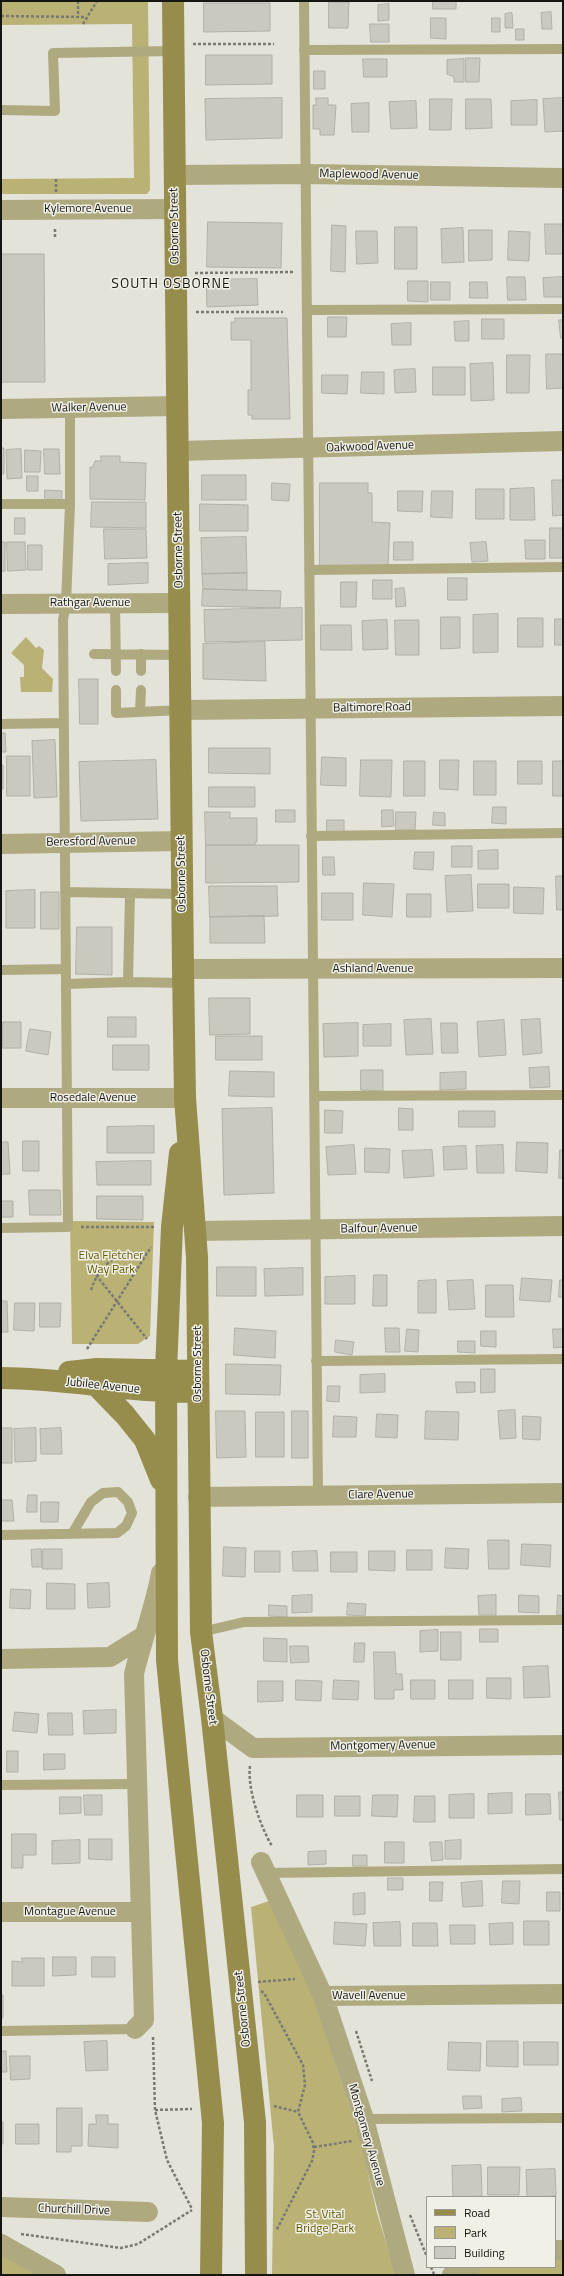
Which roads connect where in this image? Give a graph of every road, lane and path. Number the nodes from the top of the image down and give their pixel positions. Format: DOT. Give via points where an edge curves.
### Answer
graph roads {
  1 [pos="78,1"];
  2 [pos="97,1"];
  3 [pos="173,1"];
  4 [pos="304,1"];
  5 [pos="1,16"];
  6 [pos="78,17"];
  7 [pos="86,17"];
  8 [pos="83,24"];
  9 [pos="274,44"];
  10 [pos="183,48"];
  11 [pos="563,49"];
  12 [pos="304,50"];
  13 [pos="1,110"];
  14 [pos="307,174"];
  15 [pos="175,175"];
  16 [pos="563,178"];
  17 [pos="175,209"];
  18 [pos="1,210"];
  19 [pos="307,272"];
  20 [pos="195,273"];
  21 [pos="563,309"];
  22 [pos="307,310"];
  23 [pos="196,312"];
  24 [pos="283,312"];
  25 [pos="177,406"];
  26 [pos="70,408"];
  27 [pos="1,409"];
  28 [pos="563,441"];
  29 [pos="308,448"];
  30 [pos="178,451"];
  31 [pos="1,504"];
  32 [pos="70,504"];
  33 [pos="563,567"];
  34 [pos="309,570"];
  35 [pos="115,603"];
  36 [pos="179,603"];
  37 [pos="1,604"];
  38 [pos="66,604"];
  39 [pos="94,654"];
  40 [pos="116,654"];
  41 [pos="141,654"];
  42 [pos="180,654"];
  43 [pos="141,670"];
  44 [pos="116,671"];
  45 [pos="116,690"];
  46 [pos="141,690"];
  47 [pos="563,706"];
  48 [pos="310,709"];
  49 [pos="180,710"];
  50 [pos="140,712"];
  51 [pos="64,723"];
  52 [pos="1,724"];
  53 [pos="563,833"];
  54 [pos="311,836"];
  55 [pos="182,840"];
  56 [pos="65,843"];
  57 [pos="1,844"];
  58 [pos="65,892"];
  59 [pos="130,894"];
  60 [pos="182,894"];
  61 [pos="563,968"];
  62 [pos="66,969"];
  63 [pos="1,970"];
  64 [pos="314,970"];
  65 [pos="183,976"];
  66 [pos="128,982"];
  67 [pos="66,984"];
  68 [pos="563,1095"];
  69 [pos="314,1096"];
  70 [pos="1,1098"];
  71 [pos="67,1098"];
  72 [pos="185,1098"];
  73 [pos="563,1226"];
  74 [pos="68,1227"];
  75 [pos="172,1227"];
  76 [pos="1,1228"];
  77 [pos="314,1230"];
  78 [pos="196,1231"];
  79 [pos="153,1243"];
  80 [pos="147,1254"];
  81 [pos="96,1275"];
  82 [pos="91,1290"];
  83 [pos="117,1299"];
  84 [pos="148,1340"];
  85 [pos="87,1349"];
  86 [pos="563,1359"];
  87 [pos="316,1361"];
  88 [pos="166,1370"];
  89 [pos="5,1378"];
  90 [pos="198,1382"];
  91 [pos="94,1384"];
  92 [pos="166,1392"];
  93 [pos="165,1490"];
  94 [pos="563,1493"];
  95 [pos="318,1496"];
  96 [pos="198,1497"];
  97 [pos="72,1534"];
  98 [pos="1,1535"];
  99 [pos="165,1545"];
  100 [pos="563,1620"];
  101 [pos="201,1632"];
  102 [pos="142,1637"];
  103 [pos="1,1658"];
  104 [pos="110,1658"];
  105 [pos="134,1674"];
  106 [pos="212,1718"];
  107 [pos="563,1744"];
  108 [pos="136,1784"];
  109 [pos="1,1785"];
  110 [pos="264,1867"];
  111 [pos="563,1869"];
  112 [pos="1,1912"];
  113 [pos="140,1912"];
  114 [pos="256,1988"];
  115 [pos="563,1994"];
  116 [pos="323,1996"];
  117 [pos="1,2031"];
  118 [pos="144,2031"];
  119 [pos="274,2106"];
  120 [pos="194,2109"];
  121 [pos="155,2110"];
  122 [pos="298,2112"];
  123 [pos="563,2118"];
  124 [pos="364,2119"];
  125 [pos="1,2207"];
  126 [pos="192,2210"];
  127 [pos="148,2212"];
  128 [pos="194,2217"];
  129 [pos="274,2234"];
  130 [pos="7,2238"];
  131 [pos="257,2265"];
  132 [pos="469,2268"];
  133 [pos="56,2275"];
  134 [pos="211,2275"];
  135 [pos="405,2275"];
  136 [pos="452,2275"];
  1 -- 6 [label="path"];
  2 -- 7 [label="path"];
  3 -- 10 [label="main road, Osborne Street"];
  4 -- 12 [label="lane"];
  5 -- 6 [label="path"];
  6 -- 7 [label="path"];
  7 -- 8 [label="path"];
  9 -- 10 [label="path"];
  10 -- 13 [label="lane" via="53,53 55,110"];
  10 -- 15 [label="main road, Osborne Street"];
  11 -- 12 [label="lane"];
  12 -- 14 [label="lane"];
  14 -- 15 [label="street, Maplewood Avenue"];
  14 -- 16 [label="street, Maplewood Avenue"];
  14 -- 19 [label="lane"];
  15 -- 17 [label="main road, Osborne Street"];
  17 -- 18 [label="street, Kylemore Avenue"];
  17 -- 25 [label="main road, Osborne Street"];
  19 -- 20 [label="path"];
  19 -- 22 [label="lane"];
  21 -- 22 [label="lane"];
  22 -- 29 [label="lane"];
  23 -- 24 [label="path"];
  25 -- 26 [label="street, Walker Avenue"];
  25 -- 30 [label="main road, Osborne Street"];
  26 -- 27 [label="street, Walker Avenue"];
  26 -- 32 [label="lane"];
  28 -- 29 [label="street, Oakwood Avenue"];
  29 -- 30 [label="street, Oakwood Avenue"];
  29 -- 34 [label="lane"];
  30 -- 36 [label="main road, Osborne Street"];
  31 -- 32 [label="lane"];
  32 -- 38 [label="lane"];
  33 -- 34 [label="lane"];
  34 -- 48 [label="lane"];
  35 -- 36 [label="street, Rathgar Avenue"];
  35 -- 38 [label="street, Rathgar Avenue"];
  35 -- 40 [label="lane"];
  36 -- 42 [label="main road, Osborne Street"];
  37 -- 38 [label="street, Rathgar Avenue"];
  38 -- 51 [label="lane" via="62,620"];
  39 -- 40 [label="lane"];
  40 -- 41 [label="lane"];
  40 -- 44 [label="lane"];
  41 -- 42 [label="lane"];
  41 -- 43 [label="lane"];
  42 -- 49 [label="main road, Osborne Street"];
  45 -- 50 [label="lane" via="116,713"];
  46 -- 50 [label="lane"];
  47 -- 48 [label="street, Baltimore Road"];
  48 -- 49 [label="street, Baltimore Road"];
  48 -- 54 [label="lane"];
  49 -- 50 [label="lane"];
  49 -- 55 [label="main road, Osborne Street"];
  51 -- 52 [label="lane"];
  51 -- 56 [label="lane"];
  53 -- 54 [label="lane"];
  54 -- 64 [label="lane"];
  55 -- 56 [label="street, Beresford Avenue"];
  55 -- 60 [label="main road, Osborne Street"];
  56 -- 57 [label="street, Beresford Avenue"];
  56 -- 58 [label="lane"];
  58 -- 59 [label="lane"];
  58 -- 62 [label="lane"];
  59 -- 60 [label="lane"];
  59 -- 66 [label="lane"];
  60 -- 65 [label="main road, Osborne Street"];
  61 -- 64 [label="street, Ashland Avenue"];
  62 -- 63 [label="lane"];
  62 -- 67 [label="lane"];
  64 -- 65 [label="street, Ashland Avenue"];
  64 -- 69 [label="lane"];
  65 -- 66 [label="lane"];
  65 -- 72 [label="main road, Osborne Street"];
  66 -- 67 [label="lane"];
  67 -- 71 [label="lane"];
  68 -- 69 [label="lane"];
  69 -- 77 [label="lane"];
  70 -- 71 [label="street, Rosedale Avenue"];
  71 -- 72 [label="street, Rosedale Avenue"];
  71 -- 74 [label="lane"];
  72 -- 75 [label="main road, Osborne Street"];
  72 -- 78 [label="main road, Osborne Street"];
  73 -- 77 [label="street, Balfour Avenue"];
  74 -- 75 [label="path"];
  74 -- 76 [label="lane"];
  75 -- 88 [label="main road, Osborne Street"];
  77 -- 78 [label="street, Balfour Avenue"];
  77 -- 87 [label="lane"];
  78 -- 90 [label="main road, Osborne Street"];
  79 -- 80 [label="path"];
  80 -- 81 [label="path" via="139,1252 118,1257 106,1264"];
  80 -- 83 [label="path"];
  81 -- 82 [label="path"];
  81 -- 83 [label="path"];
  83 -- 84 [label="path"];
  83 -- 85 [label="path"];
  86 -- 87 [label="lane"];
  87 -- 95 [label="lane"];
  88 -- 89 [label="main road, Jubilee Avenue" via="97,1369"];
  88 -- 90 [label="main road, Jubilee Avenue"];
  88 -- 92 [label="main road, Osborne Street"];
  89 -- 91 [label="main road, Jubilee Avenue"];
  90 -- 92 [label="main road, Jubilee Avenue"];
  90 -- 96 [label="main road, Osborne Street"];
  91 -- 92 [label="main road, Jubilee Avenue"];
  91 -- 93 [label="main road" via="125,1415 145,1440"];
  92 -- 93 [label="main road, Osborne Street"];
  93 -- 99 [label="main road, Osborne Street"];
  94 -- 95 [label="street, Clare Avenue"];
  95 -- 96 [label="street, Clare Avenue"];
  96 -- 101 [label="main road, Osborne Street"];
  97 -- 97 [label="lane" via="117,1533 126,1526 132,1513 128,1502 118,1492 102,1493 91,1502"];
  97 -- 98 [label="lane"];
  99 -- 102 [label="street, Osborne Street" via="157,1595"];
  99 -- 134 [label="main road, Osborne Street" via="167,1660 213,2123"];
  100 -- 101 [label="lane" via="244,1622"];
  101 -- 106 [label="main road, Osborne Street"];
  102 -- 104 [label="street"];
  102 -- 105 [label="street, Osborne Street"];
  103 -- 104 [label="street"];
  104 -- 105 [label="street"];
  105 -- 108 [label="street, Osborne Street"];
  106 -- 107 [label="street, Montgomery Avenue" via="253,1748"];
  106 -- 131 [label="main road, Osborne Street" via="255,2122"];
  108 -- 109 [label="lane"];
  108 -- 113 [label="street, Osborne Street"];
  110 -- 111 [label="lane"];
  110 -- 116 [label="street, Wavell Avenue"];
  112 -- 113 [label="street, Montague Avenue"];
  113 -- 118 [label="street, Osborne Street"];
  114 -- 122 [label="path" via="264,1993 303,2065 305,2085"];
  115 -- 116 [label="street, Wavell Avenue"];
  116 -- 124 [label="street, Montgomery Avenue"];
  117 -- 118 [label="lane"];
  118 -- 121 [label="path"];
  119 -- 122 [label="path"];
  120 -- 121 [label="path"];
  121 -- 126 [label="path" via="167,2160"];
  122 -- 129 [label="path" via="314,2151 312,2161"];
  123 -- 124 [label="lane"];
  124 -- 135 [label="street, Montgomery Avenue"];
  125 -- 127 [label="street, Churchill Drive"];
  126 -- 128 [label="path"];
  126 -- 130 [label="path" via="138,2244 121,2248"];
  130 -- 133 [label="street"];
  132 -- 136 [label="street"];
}
